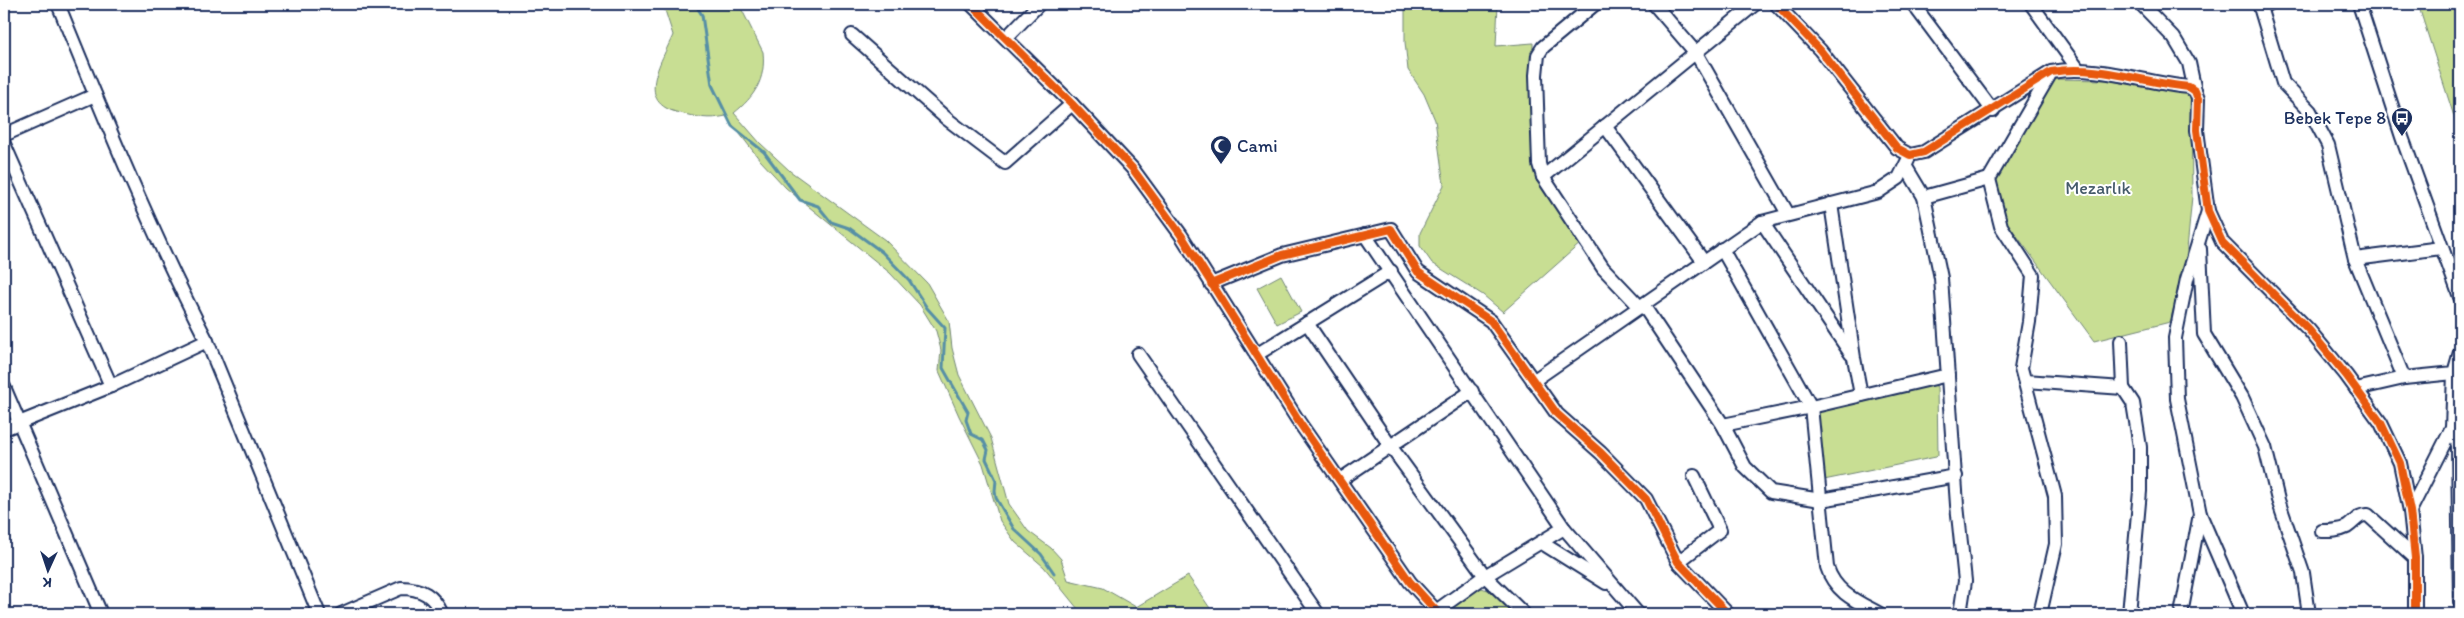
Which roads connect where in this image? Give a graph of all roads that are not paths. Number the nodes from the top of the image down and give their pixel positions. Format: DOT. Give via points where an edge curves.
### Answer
graph roads {
  1 [pos="58,4"];
  2 [pos="972,4"];
  3 [pos="1039,4"];
  4 [pos="1595,4"];
  5 [pos="1654,4"];
  6 [pos="1755,4"];
  7 [pos="1776,4"];
  8 [pos="1913,4"];
  9 [pos="2031,4"];
  10 [pos="2141,4"];
  11 [pos="2268,4"];
  12 [pos="2359,4"];
  13 [pos="852,35"];
  14 [pos="1006,38"];
  15 [pos="1696,53"];
  16 [pos="2078,69"];
  17 [pos="2051,72"];
  18 [pos="2195,92"];
  19 [pos="95,95"];
  20 [pos="1072,104"];
  21 [pos="1993,111"];
  22 [pos="1606,126"];
  23 [pos="4,135"];
  24 [pos="4,144"];
  25 [pos="1908,161"];
  26 [pos="1543,177"];
  27 [pos="1989,178"];
  28 [pos="1924,197"];
  29 [pos="1831,204"];
  30 [pos="2208,211"];
  31 [pos="1788,214"];
  32 [pos="1762,222"];
  33 [pos="1365,235"];
  34 [pos="2200,238"];
  35 [pos="2441,248"];
  36 [pos="1722,249"];
  37 [pos="2356,259"];
  38 [pos="1704,262"];
  39 [pos="1391,271"];
  40 [pos="1211,284"];
  41 [pos="2460,296"];
  42 [pos="1641,306"];
  43 [pos="1308,323"];
  44 [pos="207,341"];
  45 [pos="2122,341"];
  46 [pos="2460,352"];
  47 [pos="1138,354"];
  48 [pos="1256,355"];
  49 [pos="1854,358"];
  50 [pos="2454,373"];
  51 [pos="1948,375"];
  52 [pos="2404,378"];
  53 [pos="1533,381"];
  54 [pos="2024,381"];
  55 [pos="112,386"];
  56 [pos="4,387"];
  57 [pos="2122,388"];
  58 [pos="2356,389"];
  59 [pos="1472,392"];
  60 [pos="1861,395"];
  61 [pos="1811,407"];
  62 [pos="19,422"];
  63 [pos="1722,424"];
  64 [pos="2452,428"];
  65 [pos="4,430"];
  66 [pos="1391,447"];
  67 [pos="1694,476"];
  68 [pos="1956,476"];
  69 [pos="1340,480"];
  70 [pos="1821,500"];
  71 [pos="2410,511"];
  72 [pos="2200,514"];
  73 [pos="1564,528"];
  74 [pos="2322,531"];
  75 [pos="1542,543"];
  76 [pos="2415,558"];
  77 [pos="1678,562"];
  78 [pos="1485,576"];
  79 [pos="1617,590"];
  80 [pos="2460,602"];
  81 [pos="1436,613"];
  82 [pos="101,614"];
  83 [pos="319,614"];
  84 [pos="340,614"];
  85 [pos="442,614"];
  86 [pos="1318,614"];
  87 [pos="1524,614"];
  88 [pos="1638,614"];
  89 [pos="1728,614"];
  90 [pos="1880,614"];
  91 [pos="1960,614"];
  92 [pos="2040,614"];
  93 [pos="2129,614"];
  94 [pos="2181,614"];
  95 [pos="2244,614"];
  96 [pos="2308,614"];
  97 [pos="2415,614"];
  1 -- 19 [label="street"];
  2 -- 14 [label="street"];
  3 -- 14 [label="street"];
  4 -- 26 [label="street" via="1543,47 1538,55 1538,152"];
  5 -- 15 [label="street"];
  6 -- 15 [label="street"];
  7 -- 25 [label="street" via="1820,50"];
  8 -- 21 [label="street"];
  9 -- 16 [label="street"];
  10 -- 18 [label="street" via="2174,38 2189,63"];
  11 -- 37 [label="street" via="2260,7 2283,83 2310,111 2328,145"];
  12 -- 35 [label="street"];
  13 -- 20 [label="street" via="947,119 1005,163"];
  14 -- 20 [label="street"];
  15 -- 22 [label="street"];
  15 -- 31 [label="street"];
  16 -- 17 [label="street"];
  16 -- 18 [label="street" via="2189,87"];
  17 -- 21 [label="street"];
  17 -- 27 [label="street"];
  18 -- 30 [label="street"];
  19 -- 23 [label="street"];
  19 -- 44 [label="street" via="181,290"];
  20 -- 40 [label="street" via="1132,168 1181,235"];
  21 -- 25 [label="street"];
  22 -- 26 [label="street"];
  22 -- 38 [label="street"];
  24 -- 55 [label="street"];
  25 -- 28 [label="street"];
  25 -- 29 [label="street" via="1899,178 1878,192"];
  26 -- 42 [label="street" via="1603,268"];
  27 -- 28 [label="street"];
  27 -- 54 [label="street" via="2001,226 2033,275 2021,368"];
  28 -- 51 [label="street" via="1941,278"];
  29 -- 31 [label="street"];
  29 -- 49 [label="street"];
  30 -- 34 [label="street"];
  30 -- 58 [label="street" via="2222,242 2309,330"];
  31 -- 32 [label="street"];
  32 -- 36 [label="street"];
  32 -- 49 [label="street"];
  33 -- 39 [label="street"];
  33 -- 40 [label="street" via="1282,255"];
  33 -- 53 [label="street" via="1391,229 1418,272 1491,321"];
  34 -- 72 [label="street" via="2187,279 2175,338 2177,399"];
  34 -- 96 [label="street" via="2204,334 2242,397 2265,447 2278,500 2303,573"];
  35 -- 37 [label="street"];
  35 -- 41 [label="street"];
  36 -- 38 [label="street"];
  36 -- 61 [label="street"];
  37 -- 52 [label="street"];
  38 -- 42 [label="street"];
  39 -- 43 [label="street"];
  39 -- 59 [label="street"];
  40 -- 48 [label="street"];
  42 -- 53 [label="street"];
  42 -- 63 [label="street"];
  43 -- 48 [label="street"];
  43 -- 66 [label="street"];
  44 -- 55 [label="street"];
  44 -- 83 [label="street"];
  45 -- 57 [label="street"];
  46 -- 50 [label="street"];
  47 -- 86 [label="street"];
  48 -- 69 [label="street"];
  49 -- 60 [label="street"];
  50 -- 52 [label="street"];
  50 -- 64 [label="street"];
  51 -- 60 [label="street"];
  51 -- 68 [label="street"];
  52 -- 58 [label="street"];
  53 -- 77 [label="street" via="1557,414 1646,499"];
  54 -- 57 [label="street"];
  54 -- 92 [label="street" via="2055,496 2056,544"];
  55 -- 62 [label="street"];
  56 -- 62 [label="street"];
  57 -- 93 [label="street" via="2133,403 2140,447 2140,491"];
  58 -- 71 [label="street" via="2381,423 2400,463"];
  59 -- 66 [label="street"];
  59 -- 73 [label="street"];
  60 -- 61 [label="street"];
  61 -- 63 [label="street"];
  61 -- 70 [label="street"];
  62 -- 65 [label="street"];
  62 -- 82 [label="street"];
  63 -- 70 [label="street" via="1745,467 1771,492"];
  64 -- 71 [label="street"];
  64 -- 80 [label="street" via="2458,445"];
  66 -- 69 [label="street"];
  66 -- 78 [label="street"];
  67 -- 77 [label="street" via="1720,530"];
  68 -- 70 [label="street"];
  68 -- 91 [label="street" via="1965,580"];
  69 -- 81 [label="street" via="1410,582"];
  70 -- 90 [label="street" via="1827,567 1831,578 1847,596"];
  71 -- 76 [label="street"];
  72 -- 94 [label="street"];
  72 -- 95 [label="street"];
  73 -- 75 [label="street"];
  73 -- 79 [label="street"];
  74 -- 76 [label="street" via="2341,529 2362,515 2368,515"];
  75 -- 78 [label="street"];
  75 -- 79 [label="street"];
  76 -- 97 [label="street"];
  77 -- 89 [label="street"];
  78 -- 81 [label="street"];
  78 -- 87 [label="street"];
  79 -- 88 [label="street"];
  84 -- 85 [label="street" via="402,588 412,588 430,596"];
}
